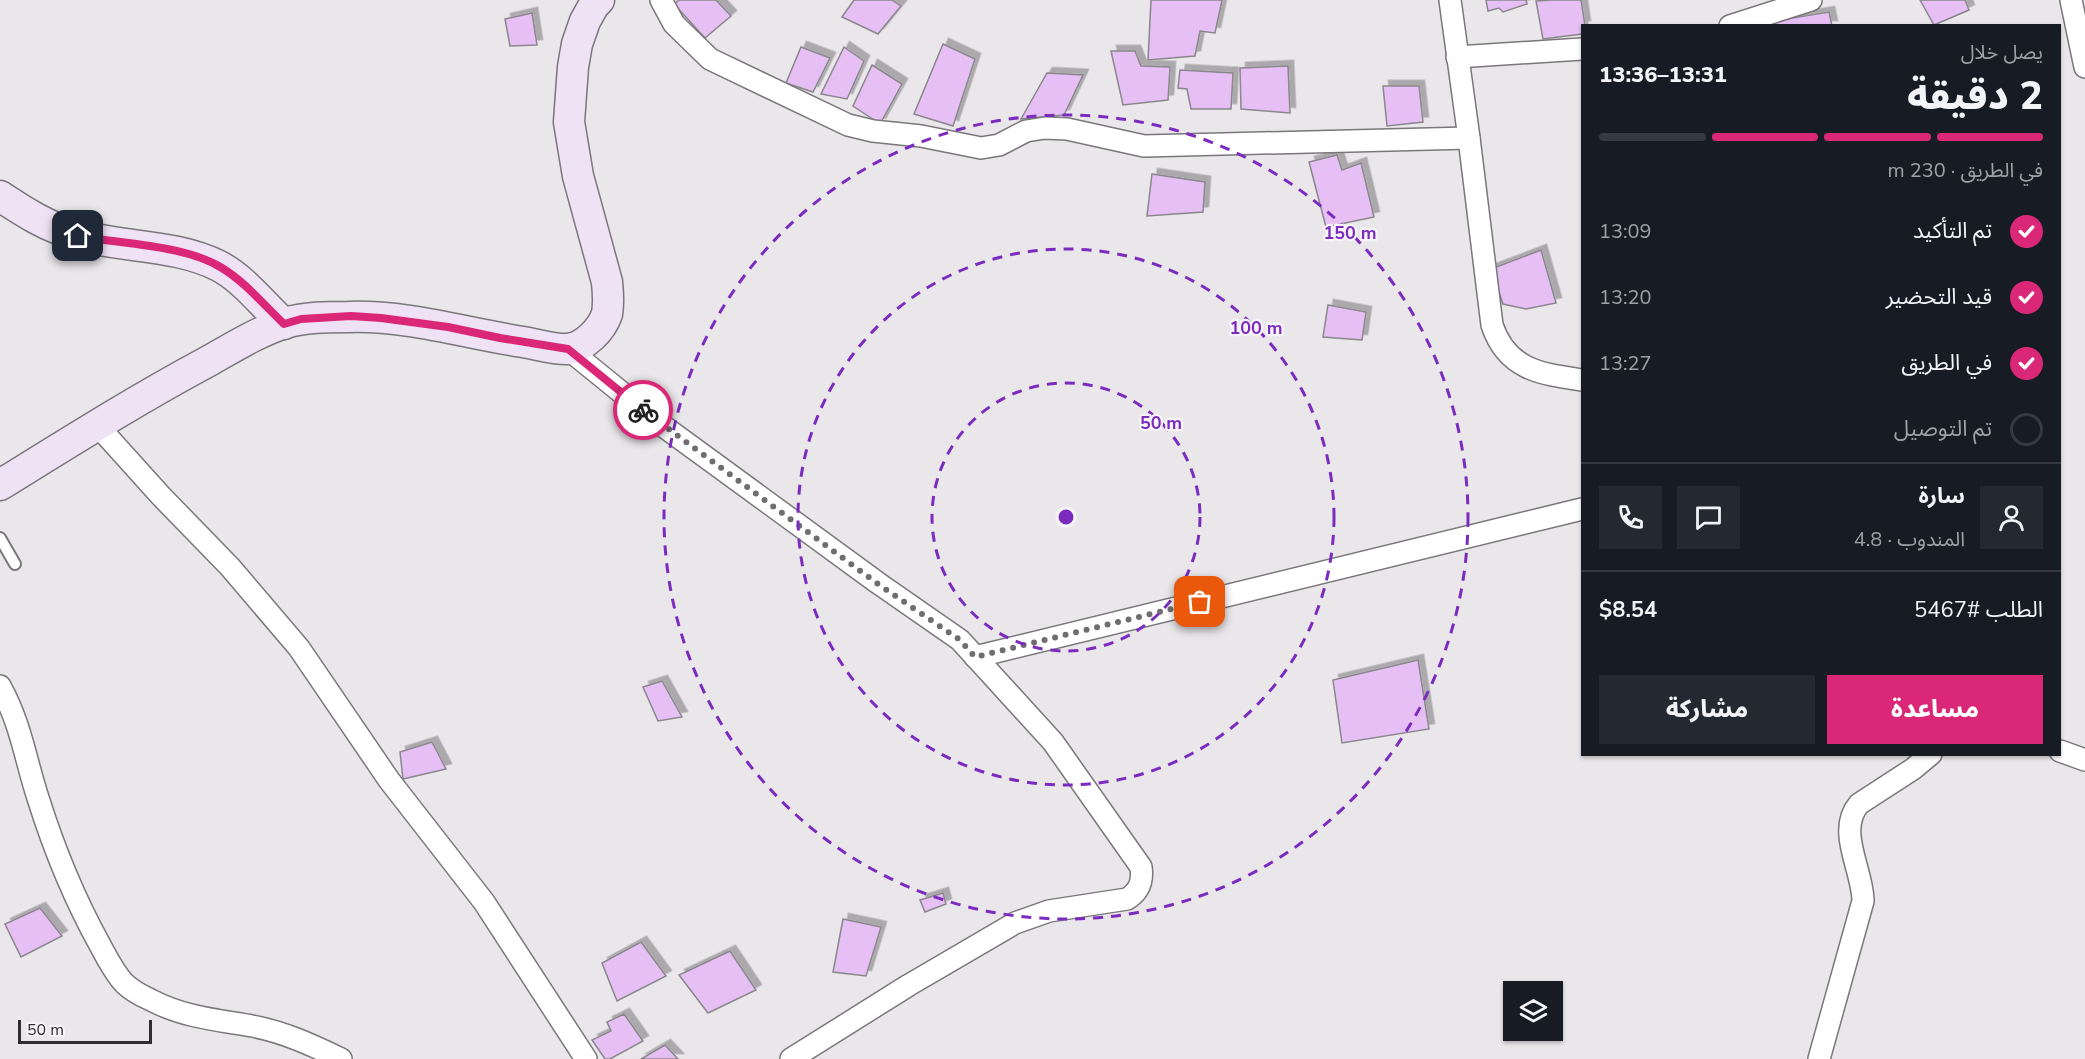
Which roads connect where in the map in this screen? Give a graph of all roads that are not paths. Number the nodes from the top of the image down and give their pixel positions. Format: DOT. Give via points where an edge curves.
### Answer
graph roads {
  1 [pos="599,0"];
  2 [pos="661,0"];
  3 [pos="1450,0"];
  4 [pos="1811,0"];
  5 [pos="2071,0"];
  6 [pos="1736,24"];
  7 [pos="1581,49"];
  8 [pos="1457,57"];
  9 [pos="2085,67"];
  10 [pos="1470,138"];
  11 [pos="0,196"];
  12 [pos="284,324"];
  13 [pos="568,349"];
  14 [pos="1581,380"];
  15 [pos="97,425"];
  16 [pos="0,485"];
  17 [pos="1581,509"];
  18 [pos="0,538"];
  19 [pos="15,564"];
  20 [pos="975,657"];
  21 [pos="0,686"];
  22 [pos="2061,751"];
  23 [pos="1928,756"];
  24 [pos="2085,760"];
  25 [pos="341,1059"];
  26 [pos="586,1059"];
  27 [pos="791,1059"];
  28 [pos="1820,1059"];
  1 -- 13 [label="street" via="585,21 577,44 569,122 578,176 609,297 599,328 590,339"];
  2 -- 10 [label="street" via="674,24 710,59 848,125 873,131 981,148 1045,128 1144,146"];
  3 -- 8 [label="street"];
  4 -- 6 [label="street"];
  5 -- 9 [label="street"];
  7 -- 8 [label="street"];
  8 -- 10 [label="street"];
  10 -- 14 [label="street" via="1496,339 1504,351 1527,368"];
  11 -- 12 [label="street" via="60,231 182,253 221,267"];
  12 -- 13 [label="street" via="351,316 390,319"];
  12 -- 15 [label="street" via="256,335"];
  13 -- 20 [label="street" via="659,423 960,640"];
  15 -- 16 [label="street"];
  15 -- 26 [label="street" via="230,567 299,648 389,780 484,902"];
  17 -- 20 [label="street"];
  18 -- 19 [label="lane"];
  20 -- 27 [label="street" via="1053,742 1138,862 1141,885 1127,899 1049,911 1015,923"];
  21 -- 25 [label="street" via="21,733 37,797 66,875 113,969 126,984 175,1011 281,1034"];
  22 -- 24 [label="street"];
  23 -- 28 [label="street" via="1853,812 1849,828 1863,901"];
}
